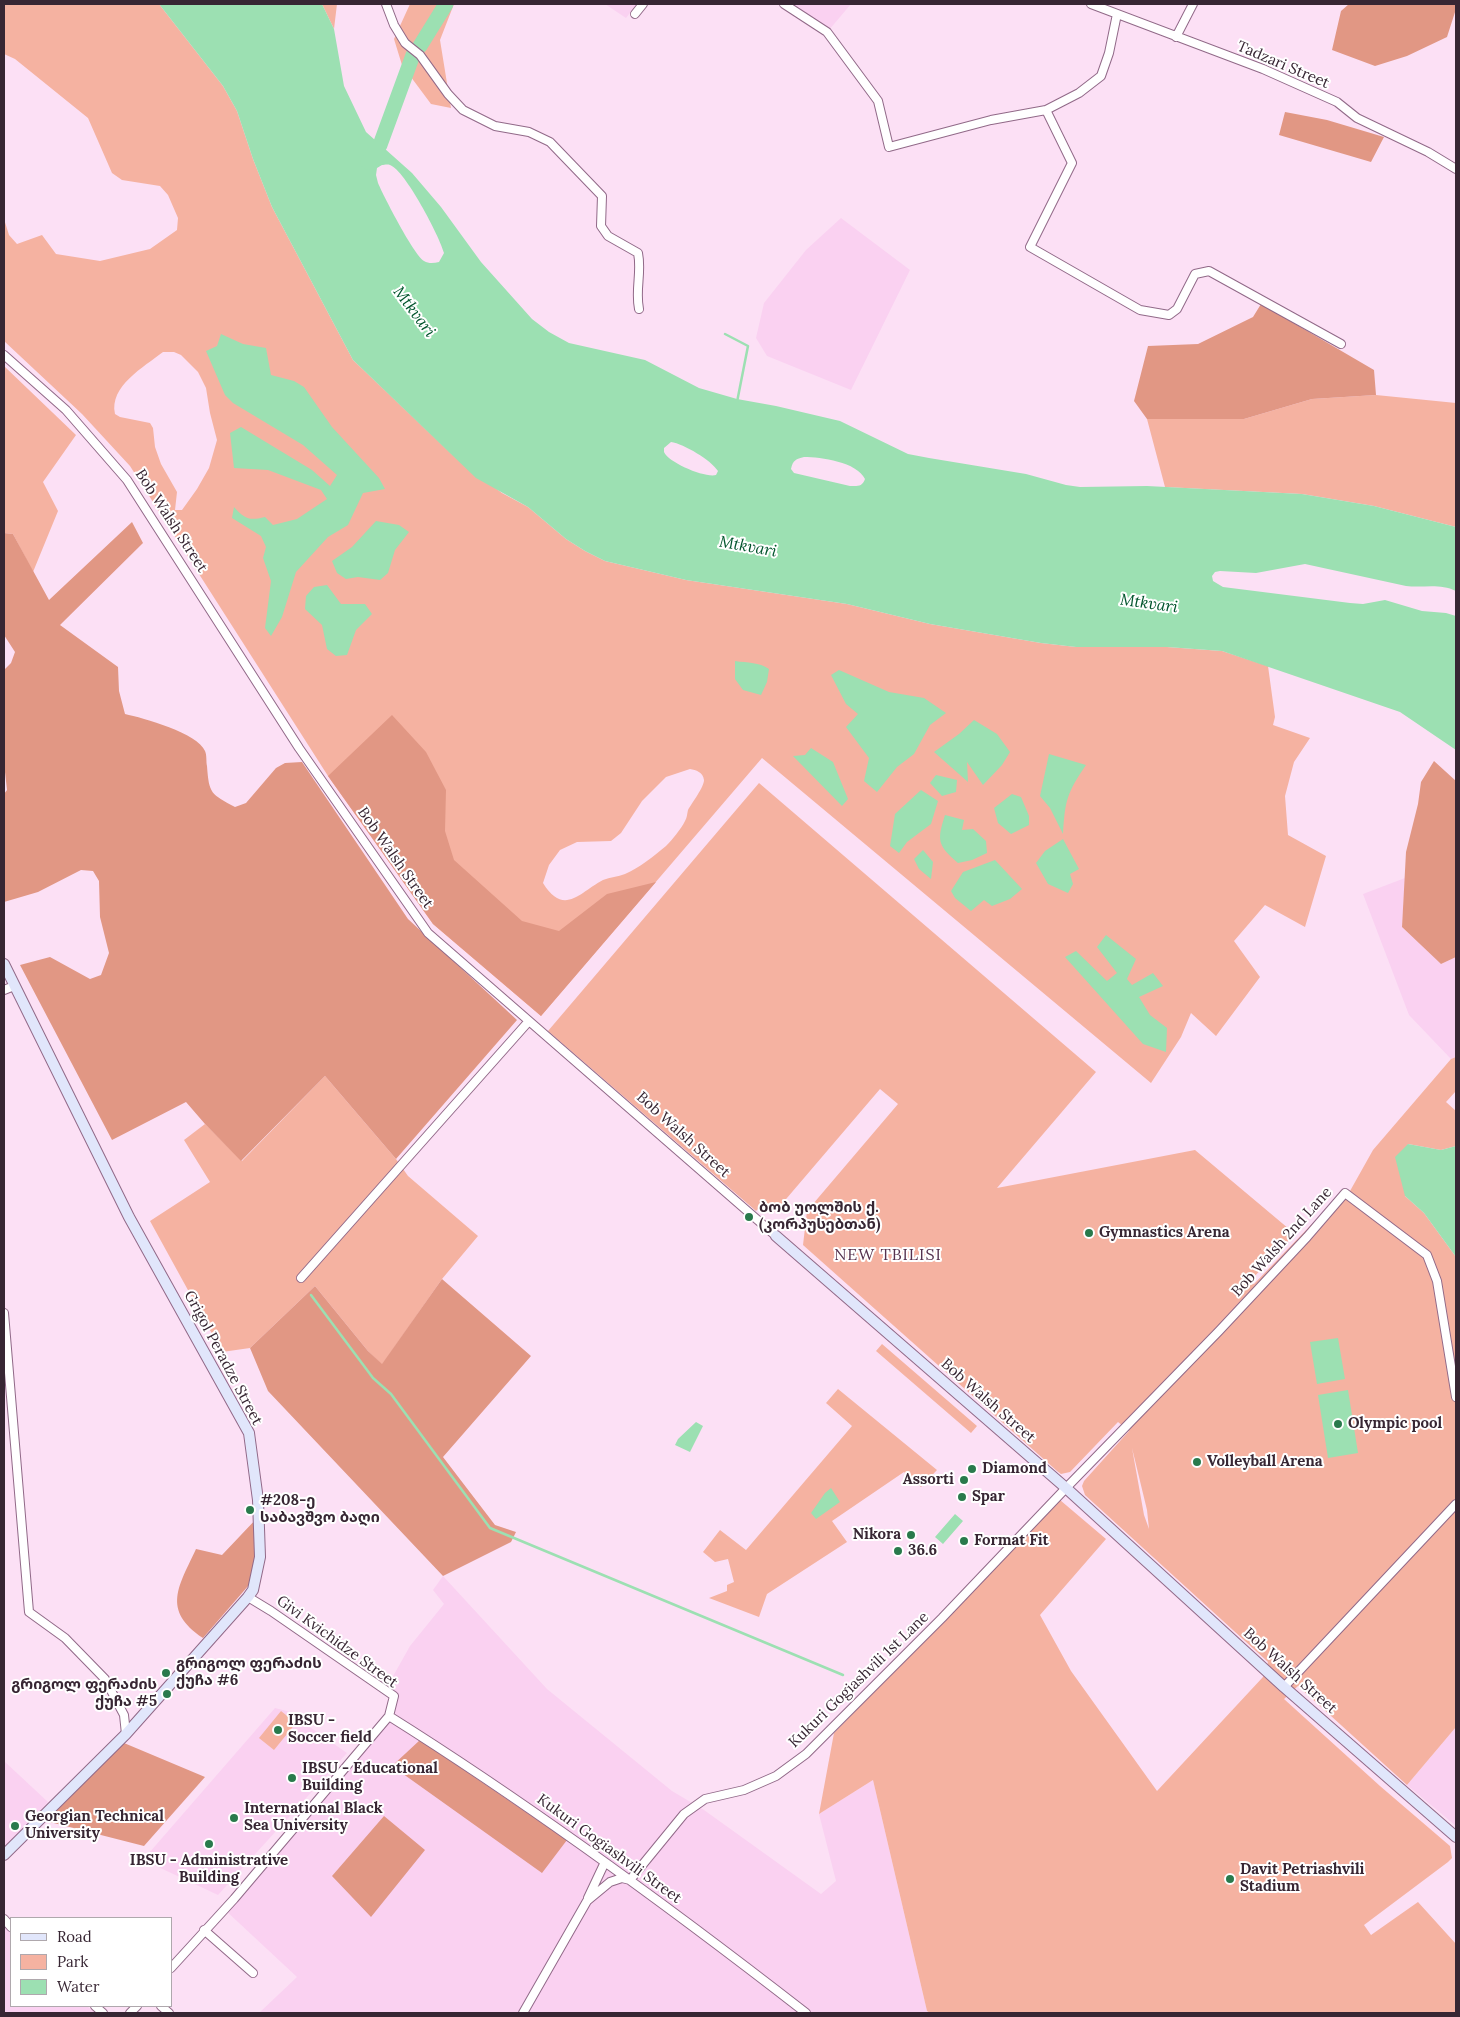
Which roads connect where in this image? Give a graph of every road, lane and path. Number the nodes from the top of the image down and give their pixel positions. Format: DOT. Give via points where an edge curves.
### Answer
graph roads {
  1 [pos="386,4"];
  2 [pos="643,4"];
  3 [pos="784,4"];
  4 [pos="1091,4"];
  5 [pos="1193,4"];
  6 [pos="635,14"];
  7 [pos="1117,14"];
  8 [pos="1176,37"];
  9 [pos="1046,110"];
  10 [pos="1456,169"];
  11 [pos="639,309"];
  12 [pos="1341,344"];
  13 [pos="4,355"];
  14 [pos="4,964"];
  15 [pos="9,988"];
  16 [pos="530,1021"];
  17 [pos="776,1236"];
  18 [pos="301,1278"];
  19 [pos="4,1313"];
  20 [pos="1456,1397"];
  21 [pos="1066,1488"];
  22 [pos="1456,1504"];
  23 [pos="248,1597"];
  24 [pos="1284,1687"];
  25 [pos="389,1716"];
  26 [pos="126,1734"];
  27 [pos="1456,1838"];
  28 [pos="4,1855"];
  29 [pos="606,1862"];
  30 [pos="630,1880"];
  31 [pos="587,1901"];
  32 [pos="204,1930"];
  33 [pos="172,1967"];
  34 [pos="253,1973"];
  35 [pos="523,2013"];
  36 [pos="806,2013"];
  1 -- 11 [label="street" via="405,43 420,55 463,110 495,126 529,132 550,142 602,196 601,226 608,236 638,253 641,266 636,298"];
  2 -- 6 [label="street"];
  3 -- 9 [label="street" via="827,32 878,101 889,146 991,120"];
  4 -- 7 [label="street, Tadzari Street"];
  5 -- 8 [label="street"];
  7 -- 8 [label="street, Tadzari Street"];
  7 -- 9 [label="street" via="1101,76 1079,93"];
  8 -- 10 [label="street, Tadzari Street" via="1263,69 1337,102 1357,118"];
  9 -- 12 [label="street" via="1072,163 1030,247 1140,310 1169,315 1177,309 1195,274 1209,271"];
  13 -- 16 [label="street, Bob Walsh Street" via="66,410 127,480 299,748 428,933"];
  14 -- 15 [label="street, Grigol Peradze Street"];
  15 -- 23 [label="street, Grigol Peradze Street" via="248,1432 258,1500 260,1557 253,1590"];
  16 -- 17 [label="street, Bob Walsh Street"];
  16 -- 18 [label="street"];
  17 -- 21 [label="street, Bob Walsh Street"];
  19 -- 26 [label="street" via="29,1612 65,1638 105,1679 124,1715"];
  20 -- 21 [label="street, Bob Walsh 2nd Lane" via="1437,1281 1427,1255 1345,1193 1239,1310"];
  21 -- 24 [label="street, Bob Walsh Street"];
  21 -- 30 [label="street, Kukuri Gogiashvili 1st Lane" via="806,1754 768,1779 744,1790 705,1799 684,1814"];
  22 -- 24 [label="street"];
  23 -- 25 [label="street, Givi Kvichidze Street" via="394,1696"];
  23 -- 26 [label="street, Grigol Peradze Street"];
  24 -- 27 [label="street, Bob Walsh Street"];
  25 -- 29 [label="street, Kukuri Gogiashvili Street" via="468,1765"];
  25 -- 32 [label="street"];
  26 -- 28 [label="street, Grigol Peradze Street"];
  29 -- 30 [label="street, Kukuri Gogiashvili Street"];
  29 -- 31 [label="street"];
  30 -- 31 [label="street" via="622,1878 610,1882"];
  30 -- 36 [label="street, Kukuri Gogiashvili Street"];
  31 -- 35 [label="street"];
  32 -- 33 [label="street"];
  32 -- 34 [label="street"];
}
